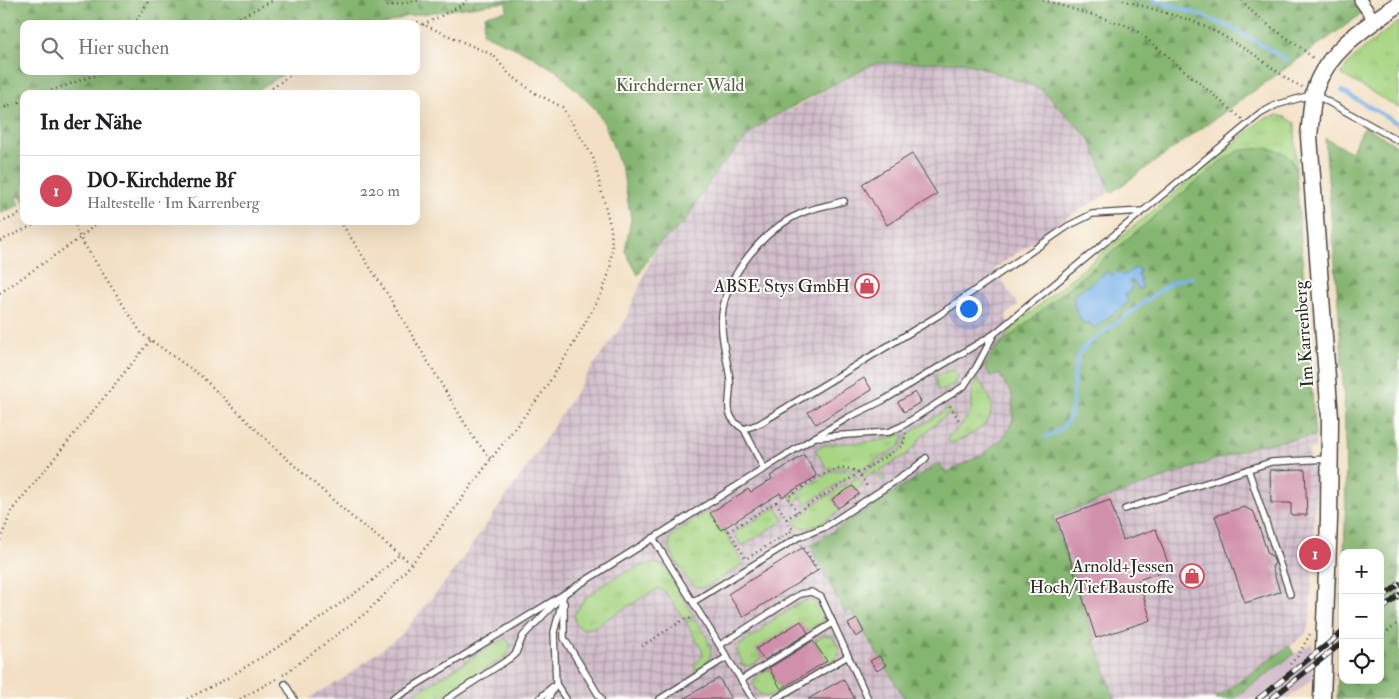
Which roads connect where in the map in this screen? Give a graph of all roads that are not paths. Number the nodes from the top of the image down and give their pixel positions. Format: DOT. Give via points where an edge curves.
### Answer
graph roads {
  1 [pos="1360,0"];
  2 [pos="1399,4"];
  3 [pos="1375,21"];
  4 [pos="1314,94"];
  5 [pos="1399,141"];
  6 [pos="844,201"];
  7 [pos="1142,211"];
  8 [pos="994,334"];
  9 [pos="744,429"];
  10 [pos="815,437"];
  11 [pos="926,458"];
  12 [pos="1330,459"];
  13 [pos="764,469"];
  14 [pos="1248,469"];
  15 [pos="1125,509"];
  16 [pos="653,538"];
  17 [pos="564,594"];
  18 [pos="1290,594"];
  19 [pos="693,602"];
  20 [pos="833,624"];
  21 [pos="720,645"];
  22 [pos="848,656"];
  23 [pos="727,657"];
  24 [pos="741,680"];
  25 [pos="285,684"];
  26 [pos="556,684"];
  27 [pos="294,699"];
  28 [pos="393,699"];
  29 [pos="447,699"];
  30 [pos="539,699"];
  31 [pos="548,699"];
  32 [pos="566,699"];
  33 [pos="601,699"];
  34 [pos="660,699"];
  35 [pos="753,699"];
  36 [pos="775,699"];
  37 [pos="868,699"];
  38 [pos="1322,699"];
  1 -- 3 [label="street"];
  2 -- 3 [label="street, Im Karrenberg"];
  3 -- 4 [label="street, Im Karrenberg" via="1332,59"];
  4 -- 5 [label="lane"];
  4 -- 7 [label="lane" via="1276,105 1248,124"];
  4 -- 12 [label="street, Im Karrenberg" via="1310,136 1328,377"];
  6 -- 9 [label="lane" via="803,212 774,230 743,262 725,300 722,335 731,388 728,407 730,418"];
  7 -- 8 [label="lane"];
  7 -- 9 [label="lane" via="1092,214 1068,226 939,315 759,424"];
  8 -- 10 [label="lane"];
  8 -- 10 [label="lane" via="964,386 902,426 889,432"];
  9 -- 13 [label="lane"];
  10 -- 13 [label="lane"];
  11 -- 19 [label="lane" via="825,527 797,538"];
  12 -- 14 [label="lane" via="1271,462"];
  12 -- 38 [label="street, Im Karrenberg"];
  13 -- 16 [label="lane"];
  14 -- 15 [label="lane"];
  14 -- 18 [label="lane"];
  16 -- 17 [label="lane"];
  16 -- 19 [label="lane"];
  17 -- 26 [label="lane" via="554,632"];
  17 -- 28 [label="lane"];
  17 -- 29 [label="lane" via="523,636 515,654"];
  17 -- 33 [label="lane" via="564,638"];
  19 -- 21 [label="lane"];
  20 -- 21 [label="lane" via="820,597 811,592 800,594"];
  20 -- 22 [label="lane"];
  20 -- 24 [label="lane"];
  21 -- 23 [label="lane"];
  22 -- 36 [label="lane"];
  22 -- 37 [label="lane"];
  23 -- 24 [label="lane"];
  23 -- 34 [label="lane"];
  24 -- 35 [label="lane"];
  25 -- 27 [label="lane"];
  26 -- 30 [label="lane"];
  26 -- 31 [label="lane"];
  26 -- 32 [label="lane"];
}
